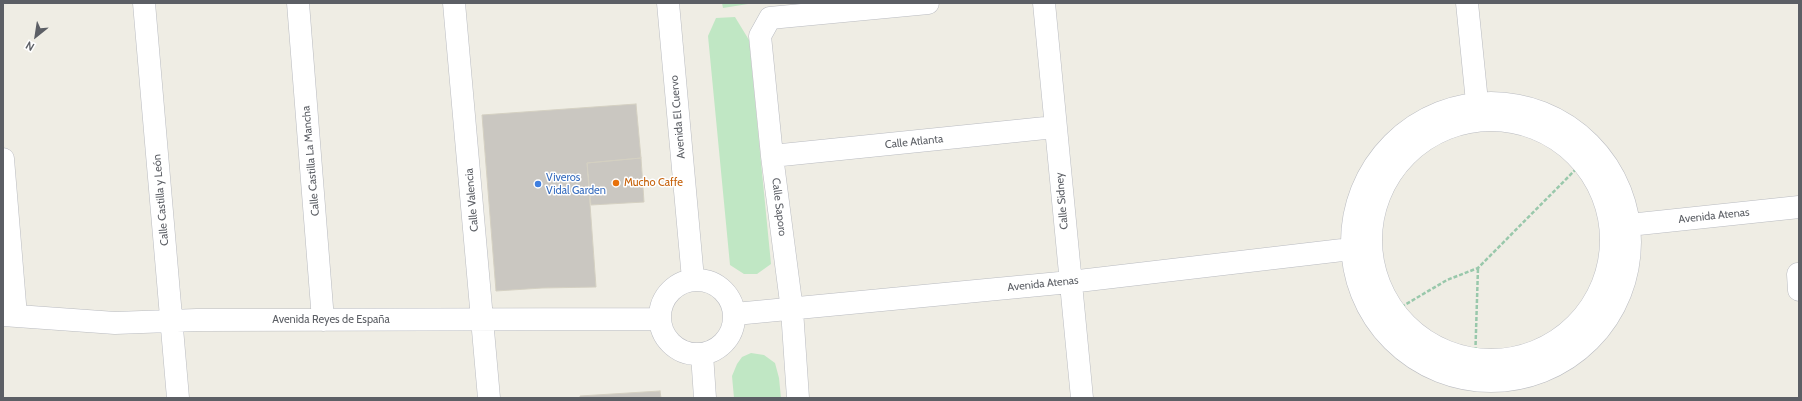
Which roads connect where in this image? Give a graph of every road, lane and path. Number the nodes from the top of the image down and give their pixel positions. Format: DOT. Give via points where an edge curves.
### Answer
graph roads {
  1 [pos="144,3"];
  2 [pos="298,3"];
  3 [pos="454,3"];
  4 [pos="668,3"];
  5 [pos="928,3"];
  6 [pos="1044,3"];
  7 [pos="1467,3"];
  8 [pos="1477,102"];
  9 [pos="1056,128"];
  10 [pos="772,156"];
  11 [pos="3,159"];
  12 [pos="1584,160"];
  13 [pos="1799,207"];
  14 [pos="1629,225"];
  15 [pos="1351,249"];
  16 [pos="1478,268"];
  17 [pos="693,280"];
  18 [pos="1070,282"];
  19 [pos="792,310"];
  20 [pos="1392,312"];
  21 [pos="735,314"];
  22 [pos="10,315"];
  23 [pos="323,320"];
  24 [pos="482,320"];
  25 [pos="660,320"];
  26 [pos="171,321"];
  27 [pos="702,354"];
  28 [pos="1475,362"];
  29 [pos="1509,389"];
  30 [pos="178,398"];
  31 [pos="488,398"];
  32 [pos="705,398"];
  33 [pos="798,398"];
  34 [pos="1082,398"];
  1 -- 26 [label="street, Calle Castilla y León"];
  2 -- 23 [label="street, Calle Castilla La Mancha"];
  3 -- 24 [label="street, Calle Valencia"];
  4 -- 17 [label="street, Avenida El Cuervo"];
  5 -- 10 [label="street, Calle Saporo" via="770,18 760,36"];
  6 -- 9 [label="street, Calle Sidney"];
  7 -- 8 [label="street"];
  8 -- 14 [label="street" via="1511,104 1535,110 1565,123 1594,148 1618,184"];
  8 -- 15 [label="street" via="1446,109 1417,122 1399,135 1374,164 1356,201 1352,220"];
  9 -- 10 [label="street, Calle Atlanta"];
  9 -- 18 [label="street, Calle Sidney"];
  10 -- 19 [label="street, Calle Saporo"];
  11 -- 22 [label="street"];
  12 -- 16 [label="path"];
  12 -- 20 [label="street" via="1566,145 1530,126 1500,119 1470,120 1440,130 1414,146 1393,168 1378,195 1371,224 1371,255 1379,285"];
  12 -- 28 [label="street" via="1594,176 1610,214 1612,255 1601,291 1580,323 1550,346 1514,359"];
  13 -- 14 [label="street, Avenida Atenas"];
  14 -- 29 [label="street" via="1629,261 1624,285 1614,307 1597,332 1578,351 1555,366 1532,375"];
  15 -- 18 [label="street, Avenida Atenas"];
  15 -- 29 [label="street" via="1362,295 1387,335 1409,355 1442,372"];
  16 -- 20 [label="path" via="1447,280"];
  16 -- 28 [label="path"];
  17 -- 21 [label="street" via="705,280 716,285 729,297"];
  17 -- 25 [label="street" via="682,282 672,289 660,308"];
  18 -- 19 [label="street, Avenida Atenas"];
  18 -- 34 [label="street, Calle Sidney"];
  19 -- 21 [label="street, Avenida Atenas"];
  19 -- 33 [label="street, Calle Saporo"];
  20 -- 28 [label="street" via="1416,334 1444,351"];
  21 -- 27 [label="street" via="730,336 713,351"];
  22 -- 26 [label="street, Avenida Reyes de España" via="115,323"];
  23 -- 24 [label="street, Avenida Reyes de España"];
  23 -- 26 [label="street, Avenida Reyes de España"];
  24 -- 25 [label="street, Avenida Reyes de España"];
  24 -- 31 [label="street, Calle Valencia"];
  25 -- 27 [label="street" via="669,341 679,349"];
  26 -- 30 [label="street, Calle Castilla y León"];
  27 -- 32 [label="street"];
}
